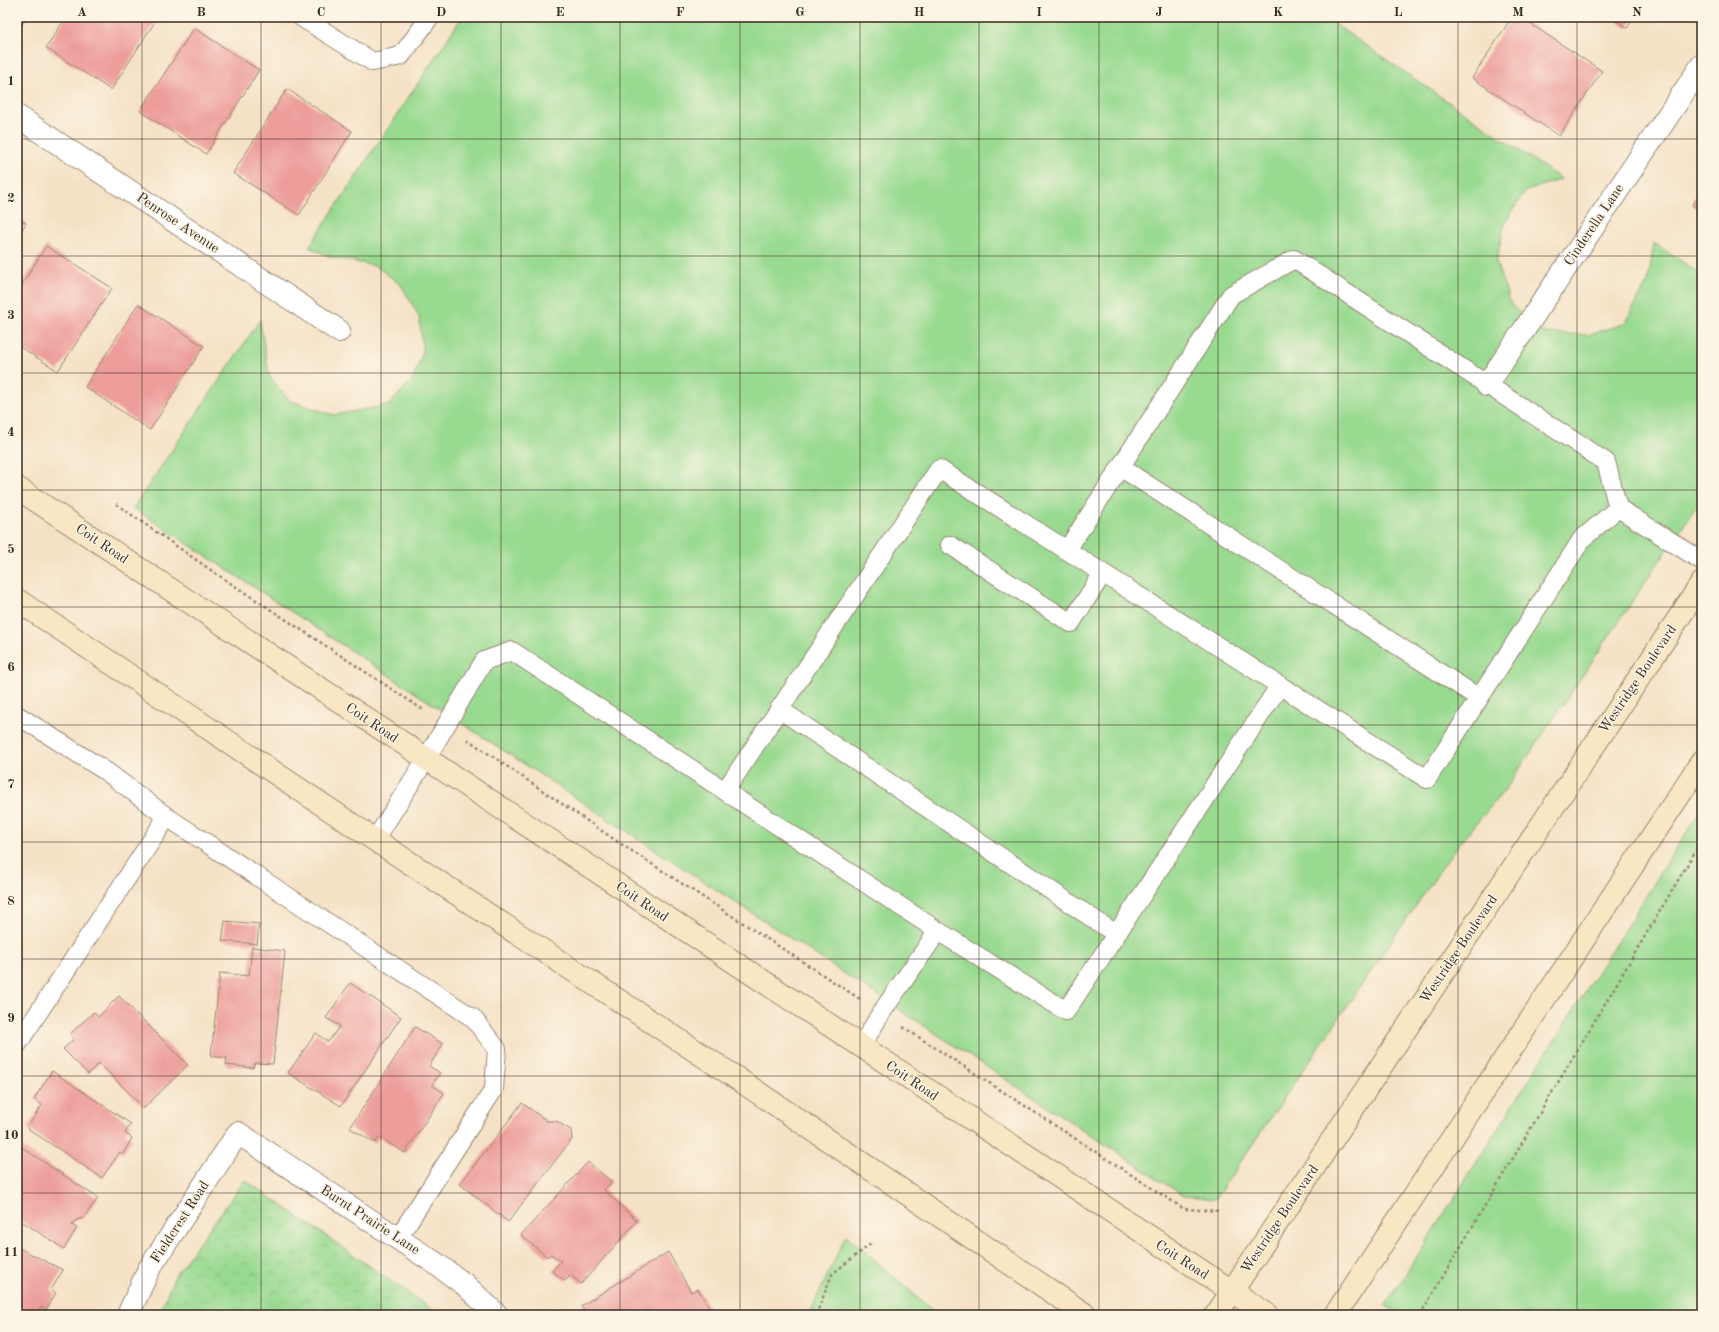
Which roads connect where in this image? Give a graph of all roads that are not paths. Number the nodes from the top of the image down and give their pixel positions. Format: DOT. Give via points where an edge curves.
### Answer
graph roads {
  1 [pos="301,17"];
  2 [pos="430,17"];
  3 [pos="1702,65"];
  4 [pos="17,116"];
  5 [pos="339,331"];
  6 [pos="1487,384"];
  7 [pos="1120,468"];
  8 [pos="17,488"];
  9 [pos="1618,508"];
  10 [pos="950,545"];
  11 [pos="1067,550"];
  12 [pos="1702,561"];
  13 [pos="1103,573"];
  14 [pos="1702,583"];
  15 [pos="17,600"];
  16 [pos="1280,685"];
  17 [pos="1479,698"];
  18 [pos="779,709"];
  19 [pos="17,715"];
  20 [pos="426,759"];
  21 [pos="1702,761"];
  22 [pos="724,791"];
  23 [pos="167,817"];
  24 [pos="374,840"];
  25 [pos="938,931"];
  26 [pos="1116,934"];
  27 [pos="17,1045"];
  28 [pos="861,1047"];
  29 [pos="238,1133"];
  30 [pos="398,1238"];
  31 [pos="1232,1292"];
  32 [pos="128,1315"];
  33 [pos="497,1315"];
  34 [pos="1086,1315"];
  35 [pos="1216,1315"];
  36 [pos="1268,1315"];
  37 [pos="1336,1315"];
  1 -- 2 [label="lane" via="373,62 401,56"];
  3 -- 6 [label="street, Cinderella Lane"];
  4 -- 5 [label="street, Penrose Avenue"];
  6 -- 7 [label="lane" via="1294,259 1231,295"];
  6 -- 9 [label="lane" via="1606,462"];
  7 -- 11 [label="lane"];
  7 -- 17 [label="lane"];
  8 -- 20 [label="main road, Coit Road"];
  9 -- 12 [label="lane"];
  9 -- 17 [label="lane" via="1582,539"];
  10 -- 13 [label="lane" via="1071,623"];
  11 -- 13 [label="lane"];
  11 -- 18 [label="lane" via="939,469"];
  13 -- 16 [label="lane"];
  14 -- 31 [label="main road, Westridge Boulevard"];
  15 -- 24 [label="main road"];
  16 -- 17 [label="lane" via="1427,779"];
  16 -- 26 [label="lane"];
  18 -- 22 [label="lane"];
  18 -- 26 [label="lane"];
  19 -- 23 [label="lane" via="107,772"];
  20 -- 22 [label="lane" via="484,662 512,651"];
  20 -- 24 [label="lane"];
  20 -- 28 [label="main road, Coit Road"];
  21 -- 37 [label="main road"];
  22 -- 25 [label="lane"];
  23 -- 27 [label="lane"];
  23 -- 30 [label="lane" via="473,1018 497,1049 494,1089"];
  24 -- 34 [label="main road" via="735,1078"];
  25 -- 26 [label="lane" via="1066,1011"];
  25 -- 28 [label="lane" via="881,1013"];
  28 -- 31 [label="main road, Coit Road"];
  29 -- 30 [label="street, Burnt Prairie Lane"];
  29 -- 32 [label="street, Fieldcrest Road" via="149,1269"];
  30 -- 33 [label="street, Burnt Prairie Lane" via="464,1284"];
  31 -- 35 [label="main road, Westridge Boulevard"];
  31 -- 36 [label="main road, Coit Road"];
}
